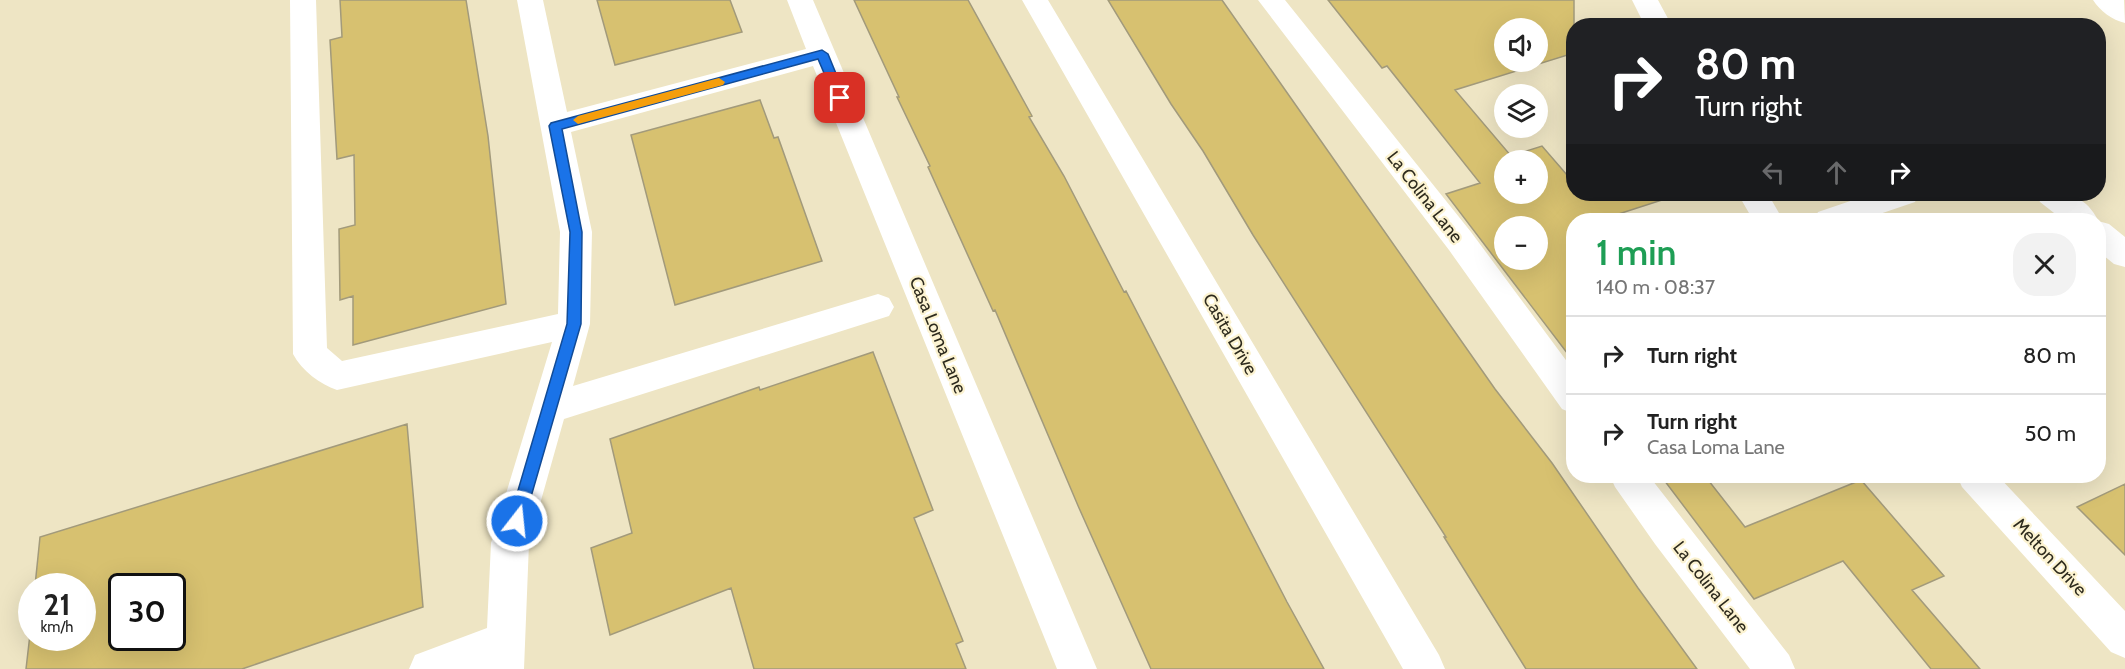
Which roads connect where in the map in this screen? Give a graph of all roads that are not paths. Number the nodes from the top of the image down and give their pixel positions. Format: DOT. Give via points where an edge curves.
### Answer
graph roads {
  1 [pos="303,0"];
  2 [pos="531,0"];
  3 [pos="800,0"];
  4 [pos="1035,0"];
  5 [pos="1270,0"];
  6 [pos="1645,0"];
  7 [pos="2106,0"];
  8 [pos="2125,14"];
  9 [pos="1655,18"];
  10 [pos="822,54"];
  11 [pos="555,126"];
  12 [pos="1884,201"];
  13 [pos="2060,201"];
  14 [pos="1849,213"];
  15 [pos="2075,213"];
  16 [pos="2106,240"];
  17 [pos="2125,255"];
  18 [pos="878,307"];
  19 [pos="574,324"];
  20 [pos="1566,388"];
  21 [pos="549,408"];
  22 [pos="1633,483"];
  23 [pos="1982,483"];
  24 [pos="2118,622"];
  25 [pos="505,655"];
  26 [pos="429,669"];
  27 [pos="1077,669"];
  28 [pos="1425,669"];
  29 [pos="1775,669"];
  1 -- 19 [label="street" via="310,354 337,376"];
  2 -- 11 [label="street"];
  3 -- 10 [label="street, Casa Loma Lane"];
  4 -- 28 [label="street, Casita Drive"];
  5 -- 20 [label="street, La Colina Lane" via="1460,241"];
  6 -- 9 [label="street"];
  7 -- 8 [label="street"];
  10 -- 11 [label="street"];
  10 -- 27 [label="street, Casa Loma Lane"];
  11 -- 19 [label="street" via="576,232"];
  12 -- 14 [label="street"];
  13 -- 15 [label="street"];
  16 -- 17 [label="street"];
  18 -- 21 [label="street"];
  19 -- 21 [label="street"];
  21 -- 25 [label="street" via="510,543"];
  22 -- 29 [label="street, La Colina Lane"];
  23 -- 24 [label="street, Melton Drive"];
  25 -- 26 [label="street"];
}
